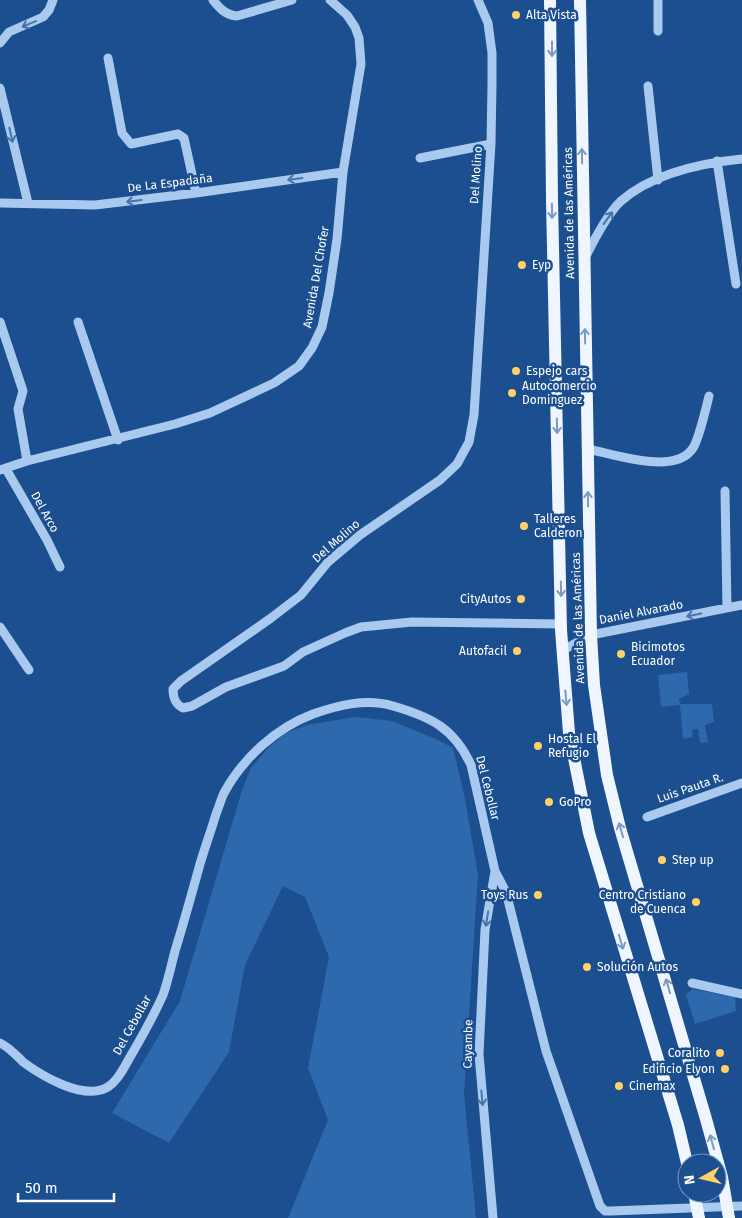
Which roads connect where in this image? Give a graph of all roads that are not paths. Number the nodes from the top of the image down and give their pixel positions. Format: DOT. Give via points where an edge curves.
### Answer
graph roads {
  1 [pos="52,0"];
  2 [pos="213,0"];
  3 [pos="292,0"];
  4 [pos="330,0"];
  5 [pos="478,0"];
  6 [pos="550,0"];
  7 [pos="580,0"];
  8 [pos="658,0"];
  9 [pos="658,31"];
  10 [pos="0,43"];
  11 [pos="108,58"];
  12 [pos="648,86"];
  13 [pos="0,88"];
  14 [pos="491,144"];
  15 [pos="420,158"];
  16 [pos="742,159"];
  17 [pos="717,161"];
  18 [pos="343,172"];
  19 [pos="658,180"];
  20 [pos="196,193"];
  21 [pos="0,203"];
  22 [pos="28,203"];
  23 [pos="583,260"];
  24 [pos="736,284"];
  25 [pos="0,322"];
  26 [pos="78,322"];
  27 [pos="710,396"];
  28 [pos="118,440"];
  29 [pos="587,449"];
  30 [pos="27,461"];
  31 [pos="3,470"];
  32 [pos="725,491"];
  33 [pos="60,567"];
  34 [pos="742,605"];
  35 [pos="727,608"];
  36 [pos="562,624"];
  37 [pos="0,627"];
  38 [pos="591,635"];
  39 [pos="562,650"];
  40 [pos="29,670"];
  41 [pos="742,783"];
  42 [pos="647,817"];
  43 [pos="494,871"];
  44 [pos="692,983"];
  45 [pos="742,994"];
  46 [pos="0,1043"];
  47 [pos="685,1153"];
  48 [pos="742,1206"];
  49 [pos="728,1212"];
  50 [pos="698,1213"];
  51 [pos="493,1218"];
  1 -- 10 [label="street, one-way" via="44,18 9,32"];
  2 -- 3 [label="street" via="224,12 238,16"];
  4 -- 18 [label="street, Avenida Del Chofer" via="355,27 361,64"];
  5 -- 14 [label="street, Del Molino" via="488,23 492,53"];
  6 -- 36 [label="main road, Avenida de las Américas, one-way"];
  23 -- 7 [label="main road, Avenida de las Américas, one-way"];
  8 -- 9 [label="street"];
  11 -- 20 [label="street" via="122,133 130,144 178,134 184,138"];
  12 -- 19 [label="street"];
  13 -- 22 [label="street, one-way"];
  14 -- 15 [label="street"];
  14 -- 36 [label="street, Del Molino" via="474,415 468,442 457,464 440,480 360,535 328,562 301,595 173,689 175,700 183,708 192,706 226,687 284,666 303,652 361,628 412,622"];
  16 -- 17 [label="street"];
  17 -- 19 [label="street" via="691,166"];
  17 -- 24 [label="street"];
  18 -- 20 [label="street, De La Espadaña, one-way"];
  18 -- 28 [label="street, Avenida Del Chofer" via="337,240 322,327 299,366 274,384 210,413"];
  23 -- 19 [label="street, one-way" via="599,230 620,202"];
  20 -- 22 [label="street, De La Espadaña, one-way" via="95,205"];
  21 -- 22 [label="street, De La Espadaña"];
  29 -- 23 [label="main road, Avenida de las Américas, one-way"];
  25 -- 30 [label="street" via="23,391 18,409"];
  26 -- 28 [label="street"];
  27 -- 29 [label="street" via="694,447 678,459 667,462 640,460"];
  28 -- 30 [label="street, Avenida Del Chofer"];
  38 -- 29 [label="main road, Avenida de las Américas, one-way"];
  30 -- 31 [label="street, Avenida Del Chofer"];
  31 -- 33 [label="street, Del Arco"];
  32 -- 35 [label="street"];
  34 -- 35 [label="street, Daniel Alvarado"];
  35 -- 38 [label="street, Daniel Alvarado, one-way"];
  36 -- 39 [label="main road, Avenida de las Américas"];
  37 -- 40 [label="street"];
  38 -- 39 [label="street, Daniel Alvarado"];
  49 -- 38 [label="main road, Avenida de las Américas, one-way" via="722,1177 607,775 594,685"];
  39 -- 47 [label="main road, Avenida de las Américas, one-way" via="569,732 588,833"];
  41 -- 42 [label="street, Luis Pauta R."];
  43 -- 46 [label="street, Del Cebollar" via="471,765 464,750 445,728 433,720 387,704 359,702 334,706 286,727 262,744 224,793 163,993 148,1027 115,1080 106,1088 96,1090 73,1088 44,1076"];
  43 -- 50 [label="street, Del Cebollar" via="506,892 546,1050 600,1206 605,1211"];
  43 -- 51 [label="street, Cayambe, one-way" via="485,930 478,1054"];
  44 -- 45 [label="street"];
  48 -- 49 [label="street, Del Cebollar"];
  49 -- 50 [label="street, Del Cebollar"];
}
